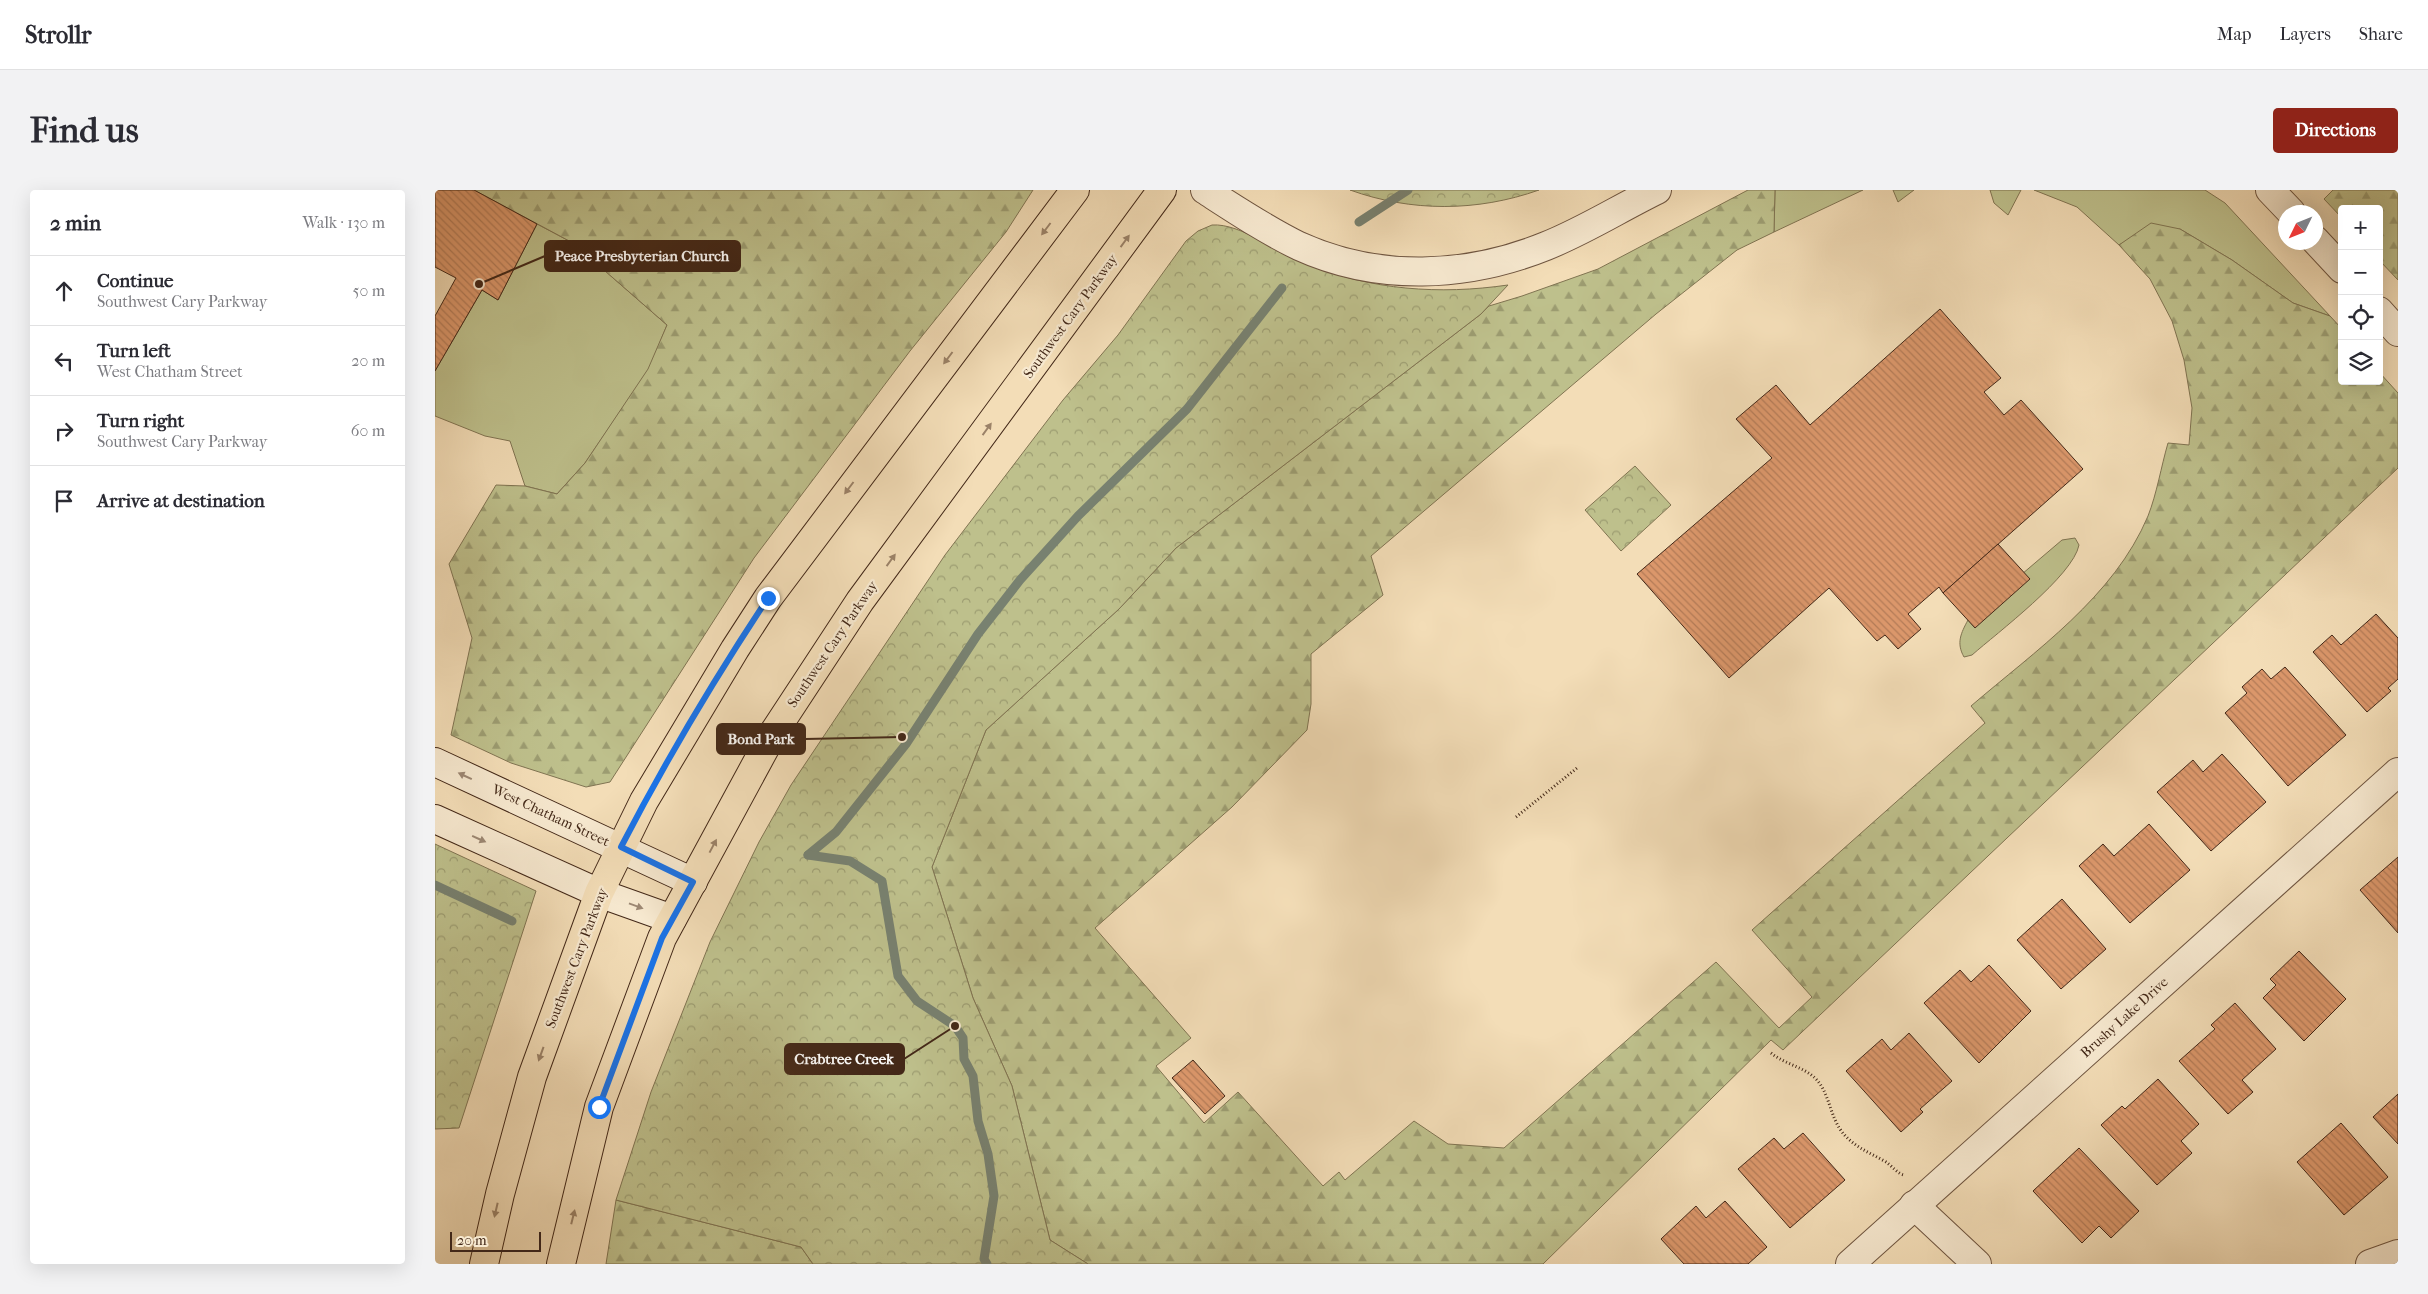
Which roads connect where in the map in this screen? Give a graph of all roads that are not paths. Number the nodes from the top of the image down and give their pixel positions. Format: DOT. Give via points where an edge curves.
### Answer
graph roads {
  1 [pos="1075,190"];
  2 [pos="1162,190"];
  3 [pos="1205,190"];
  4 [pos="1657,190"];
  5 [pos="2270,190"];
  6 [pos="2284,205"];
  7 [pos="2323,249"];
  8 [pos="2338,265"];
  9 [pos="2383,315"];
  10 [pos="2398,332"];
  11 [pos="435,762"];
  12 [pos="2398,772"];
  13 [pos="435,819"];
  14 [pos="621,847"];
  15 [pos="693,882"];
  16 [pos="599,893"];
  17 [pos="673,919"];
  18 [pos="1914,1205"];
  19 [pos="2398,1254"];
  20 [pos="484,1264"];
  21 [pos="561,1264"];
  22 [pos="1850,1264"];
  23 [pos="1977,1264"];
  24 [pos="2370,1264"];
  1 -- 14 [label="main road, Southwest Cary Parkway, one-way" via="768,598 644,802"];
  15 -- 2 [label="main road, Southwest Cary Parkway, one-way" via="772,735 860,601"];
  3 -- 4 [label="street" via="1273,233 1329,258 1401,271 1432,272 1474,268 1547,246"];
  5 -- 6 [label="street"];
  7 -- 8 [label="street"];
  9 -- 10 [label="street"];
  14 -- 11 [label="street, West Chatham Street, one-way"];
  12 -- 18 [label="street, Brushy Lake Drive"];
  13 -- 16 [label="street, one-way"];
  14 -- 15 [label="street, West Chatham Street"];
  14 -- 16 [label="main road, Southwest Cary Parkway"];
  15 -- 17 [label="main road, Southwest Cary Parkway"];
  16 -- 17 [label="street, one-way"];
  16 -- 20 [label="main road, Southwest Cary Parkway, one-way" via="532,1076"];
  21 -- 17 [label="main road, Southwest Cary Parkway, one-way" via="599,1107 659,946"];
  18 -- 22 [label="street, Brushy Lake Drive"];
  18 -- 23 [label="street"];
  19 -- 24 [label="street"];
}
